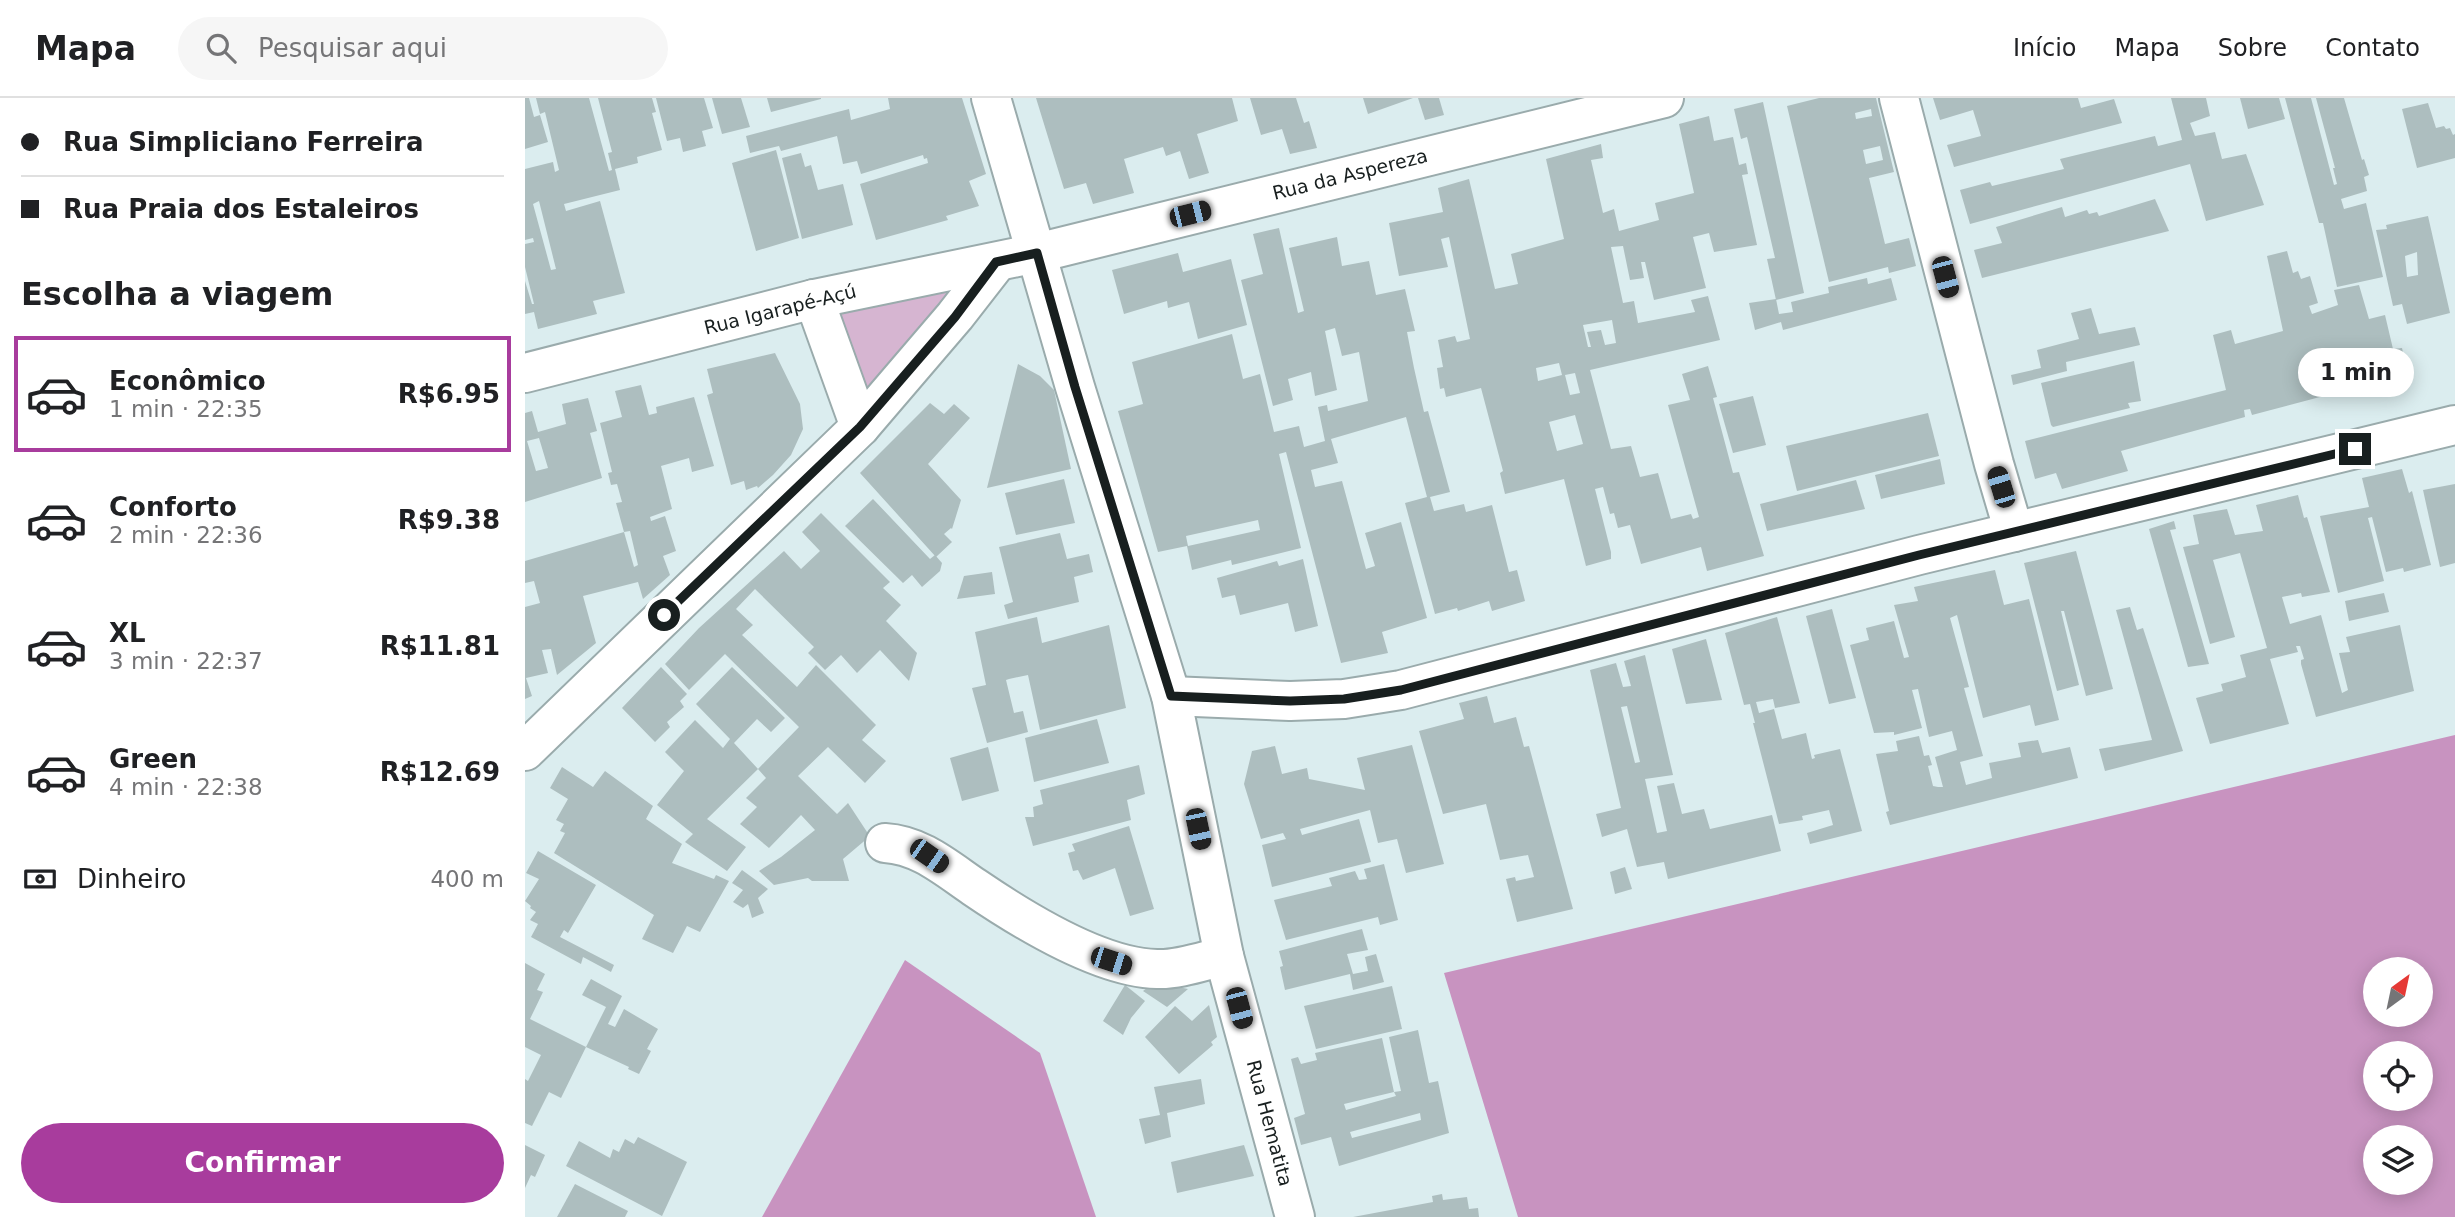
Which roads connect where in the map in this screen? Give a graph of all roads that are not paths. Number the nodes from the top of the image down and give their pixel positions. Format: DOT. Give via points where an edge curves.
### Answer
graph roads {
  1 [pos="991,98"];
  2 [pos="1664,98"];
  3 [pos="1899,98"];
  4 [pos="1037,253"];
  5 [pos="996,262"];
  6 [pos="814,299"];
  7 [pos="525,373"];
  8 [pos="2455,425"];
  9 [pos="860,427"];
  10 [pos="2014,532"];
  11 [pos="1171,696"];
  12 [pos="526,749"];
  13 [pos="885,843"];
  14 [pos="1224,956"];
  15 [pos="1295,1217"];
  1 -- 4 [label="street, Rua Hematita"];
  2 -- 4 [label="street, Rua da Aspereza"];
  3 -- 10 [label="street"];
  4 -- 5 [label="street, Rua Igarapé-Açú"];
  4 -- 11 [label="street, Rua Hematita"];
  5 -- 6 [label="street, Rua Igarapé-Açú"];
  5 -- 9 [label="street"];
  6 -- 7 [label="street, Rua Igarapé-Açú"];
  6 -- 9 [label="street"];
  8 -- 10 [label="street"];
  9 -- 12 [label="street"];
  10 -- 11 [label="street" via="1401,690 1290,701"];
  11 -- 14 [label="street, Rua Hematita"];
  13 -- 14 [label="street" via="901,844 929,856 992,898 1096,956 1125,966 1159,970"];
  14 -- 15 [label="street, Rua Hematita"];
}
